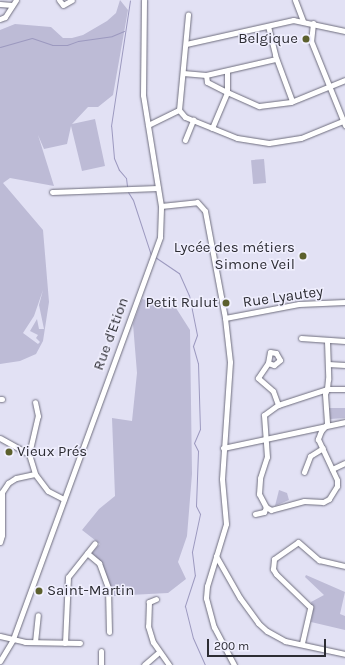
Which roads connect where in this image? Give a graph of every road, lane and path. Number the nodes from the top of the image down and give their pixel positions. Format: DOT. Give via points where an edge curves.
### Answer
graph roads {
  1 [pos="59,0"];
  2 [pos="72,0"];
  3 [pos="144,0"];
  4 [pos="295,0"];
  5 [pos="14,2"];
  6 [pos="0,4"];
  7 [pos="188,14"];
  8 [pos="0,19"];
  9 [pos="303,21"];
  10 [pos="313,23"];
  11 [pos="268,26"];
  12 [pos="345,31"];
  13 [pos="186,44"];
  14 [pos="276,59"];
  15 [pos="227,71"];
  16 [pos="184,73"];
  17 [pos="206,76"];
  18 [pos="345,80"];
  19 [pos="330,86"];
  20 [pos="227,92"];
  21 [pos="292,101"];
  22 [pos="179,110"];
  23 [pos="193,120"];
  24 [pos="344,122"];
  25 [pos="148,125"];
  26 [pos="212,128"];
  27 [pos="185,140"];
  28 [pos="158,188"];
  29 [pos="52,192"];
  30 [pos="161,206"];
  31 [pos="345,302"];
  32 [pos="225,318"];
  33 [pos="301,338"];
  34 [pos="327,341"];
  35 [pos="345,341"];
  36 [pos="268,363"];
  37 [pos="328,364"];
  38 [pos="345,364"];
  39 [pos="328,389"];
  40 [pos="345,389"];
  41 [pos="35,402"];
  42 [pos="278,404"];
  43 [pos="345,422"];
  44 [pos="327,424"];
  45 [pos="308,429"];
  46 [pos="0,438"];
  47 [pos="318,439"];
  48 [pos="266,440"];
  49 [pos="223,448"];
  50 [pos="323,448"];
  51 [pos="29,454"];
  52 [pos="345,463"];
  53 [pos="332,469"];
  54 [pos="304,472"];
  55 [pos="35,474"];
  56 [pos="64,499"];
  57 [pos="266,507"];
  58 [pos="255,514"];
  59 [pos="0,542"];
  60 [pos="95,543"];
  61 [pos="87,553"];
  62 [pos="216,556"];
  63 [pos="345,566"];
  64 [pos="156,599"];
  65 [pos="38,616"];
  66 [pos="109,632"];
  67 [pos="0,636"];
  68 [pos="13,639"];
  69 [pos="35,642"];
  70 [pos="65,643"];
  71 [pos="80,643"];
  72 [pos="302,643"];
  73 [pos="101,651"];
  74 [pos="159,652"];
  75 [pos="345,654"];
  76 [pos="0,661"];
  77 [pos="101,665"];
  78 [pos="144,665"];
  79 [pos="169,665"];
  80 [pos="234,665"];
  1 -- 2 [label="street" via="63,5"];
  3 -- 25 [label="street, Rue d'Etion" via="143,95"];
  4 -- 9 [label="street"];
  5 -- 6 [label="street"];
  5 -- 8 [label="street" via="5,17"];
  7 -- 13 [label="street"];
  9 -- 10 [label="street"];
  9 -- 11 [label="street" via="293,20"];
  10 -- 12 [label="street"];
  10 -- 19 [label="street" via="311,41"];
  11 -- 13 [label="street"];
  11 -- 14 [label="street"];
  13 -- 16 [label="street"];
  14 -- 15 [label="street"];
  14 -- 21 [label="street"];
  15 -- 17 [label="street"];
  15 -- 20 [label="street"];
  16 -- 17 [label="street"];
  16 -- 22 [label="street"];
  17 -- 20 [label="street" via="207,82"];
  18 -- 19 [label="street"];
  19 -- 21 [label="street"];
  19 -- 24 [label="street"];
  20 -- 21 [label="street" via="259,106"];
  20 -- 26 [label="street"];
  22 -- 23 [label="street" via="185,117"];
  22 -- 25 [label="street"];
  23 -- 26 [label="street"];
  23 -- 27 [label="street"];
  24 -- 26 [label="street" via="302,138 269,143 237,138"];
  25 -- 28 [label="street, Rue d'Etion"];
  28 -- 29 [label="street"];
  28 -- 30 [label="street, Rue d'Etion"];
  30 -- 32 [label="street" via="197,202 204,211"];
  30 -- 56 [label="street, Rue d'Etion" via="160,237"];
  31 -- 32 [label="street, Rue Lyautey" via="299,304"];
  32 -- 49 [label="street" via="230,362"];
  33 -- 34 [label="street"];
  34 -- 35 [label="street"];
  34 -- 37 [label="street"];
  36 -- 42 [label="street" via="258,378 273,390"];
  37 -- 38 [label="street"];
  37 -- 39 [label="street"];
  39 -- 40 [label="street"];
  39 -- 42 [label="street"];
  39 -- 44 [label="street" via="325,394"];
  41 -- 51 [label="street" via="38,416"];
  42 -- 48 [label="street" via="264,415"];
  43 -- 44 [label="street"];
  44 -- 45 [label="street"];
  44 -- 47 [label="street" via="321,430"];
  45 -- 47 [label="street"];
  45 -- 48 [label="street"];
  46 -- 51 [label="street"];
  47 -- 50 [label="street"];
  48 -- 49 [label="street"];
  48 -- 57 [label="street" via="266,465 260,478 259,494"];
  49 -- 62 [label="street" via="222,479 226,524"];
  50 -- 53 [label="street"];
  50 -- 54 [label="street" via="310,456"];
  51 -- 55 [label="street"];
  52 -- 53 [label="street"];
  53 -- 57 [label="street" via="337,486 329,499 271,510"];
  55 -- 56 [label="street" via="48,492"];
  55 -- 59 [label="street" via="16,478 2,492"];
  56 -- 68 [label="street, Rue d'Etion"];
  57 -- 58 [label="street" via="264,512"];
  60 -- 61 [label="street"];
  61 -- 66 [label="street" via="99,563 108,588"];
  61 -- 70 [label="street" via="68,577"];
  62 -- 72 [label="street" via="258,624 276,637"];
  62 -- 80 [label="street" via="206,586 206,598 214,628"];
  63 -- 72 [label="street" via="319,560 298,542 274,559 273,569 276,574 310,607"];
  64 -- 74 [label="street" via="150,602 148,626"];
  65 -- 69 [label="street"];
  67 -- 68 [label="street"];
  68 -- 69 [label="street"];
  68 -- 76 [label="street, Rue d'Etion"];
  69 -- 70 [label="street"];
  70 -- 71 [label="street"];
  72 -- 75 [label="street"];
  73 -- 77 [label="street"];
  74 -- 78 [label="street"];
  74 -- 79 [label="street"];
}
